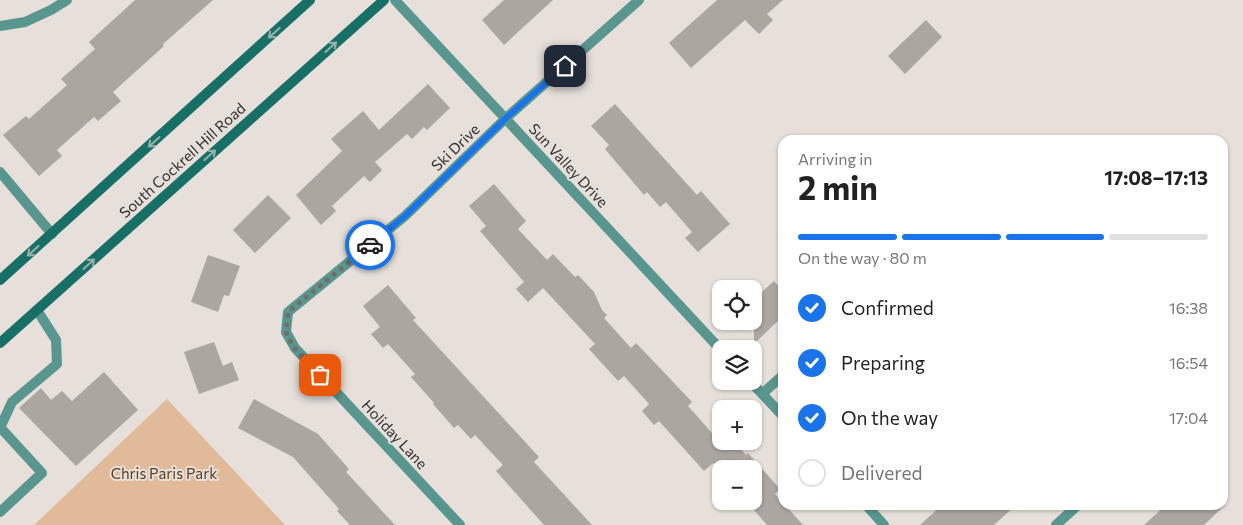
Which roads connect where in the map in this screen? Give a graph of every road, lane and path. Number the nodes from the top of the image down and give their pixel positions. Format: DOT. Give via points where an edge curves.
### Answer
graph roads {
  1 [pos="67,0"];
  2 [pos="310,0"];
  3 [pos="384,0"];
  4 [pos="395,0"];
  5 [pos="639,0"];
  6 [pos="0,26"];
  7 [pos="506,118"];
  8 [pos="0,172"];
  9 [pos="52,234"];
  10 [pos="0,280"];
  11 [pos="36,310"];
  12 [pos="288,312"];
  13 [pos="712,340"];
  14 [pos="0,343"];
  15 [pos="778,380"];
  16 [pos="758,390"];
  17 [pos="762,394"];
  18 [pos="778,411"];
  19 [pos="0,427"];
  20 [pos="870,510"];
  21 [pos="1072,510"];
  22 [pos="0,512"];
  23 [pos="460,525"];
  24 [pos="884,525"];
  25 [pos="1056,525"];
  1 -- 6 [label="street" via="25,22"];
  2 -- 9 [label="main road, one-way"];
  11 -- 3 [label="main road, South Cockrell Hill Road, one-way"];
  4 -- 7 [label="street, Sun Valley Drive"];
  5 -- 7 [label="street, Ski Drive"];
  7 -- 12 [label="street, Ski Drive" via="405,216"];
  7 -- 13 [label="street, Sun Valley Drive"];
  8 -- 9 [label="street"];
  9 -- 10 [label="main road, one-way"];
  11 -- 14 [label="main road, South Cockrell Hill Road"];
  11 -- 19 [label="street" via="56,340 57,364 12,402"];
  12 -- 23 [label="street, Holiday Lane" via="286,332 294,348"];
  15 -- 17 [label="street"];
  16 -- 17 [label="street"];
  17 -- 18 [label="street"];
  19 -- 22 [label="street" via="42,473"];
  20 -- 24 [label="street"];
  21 -- 25 [label="street"];
}
